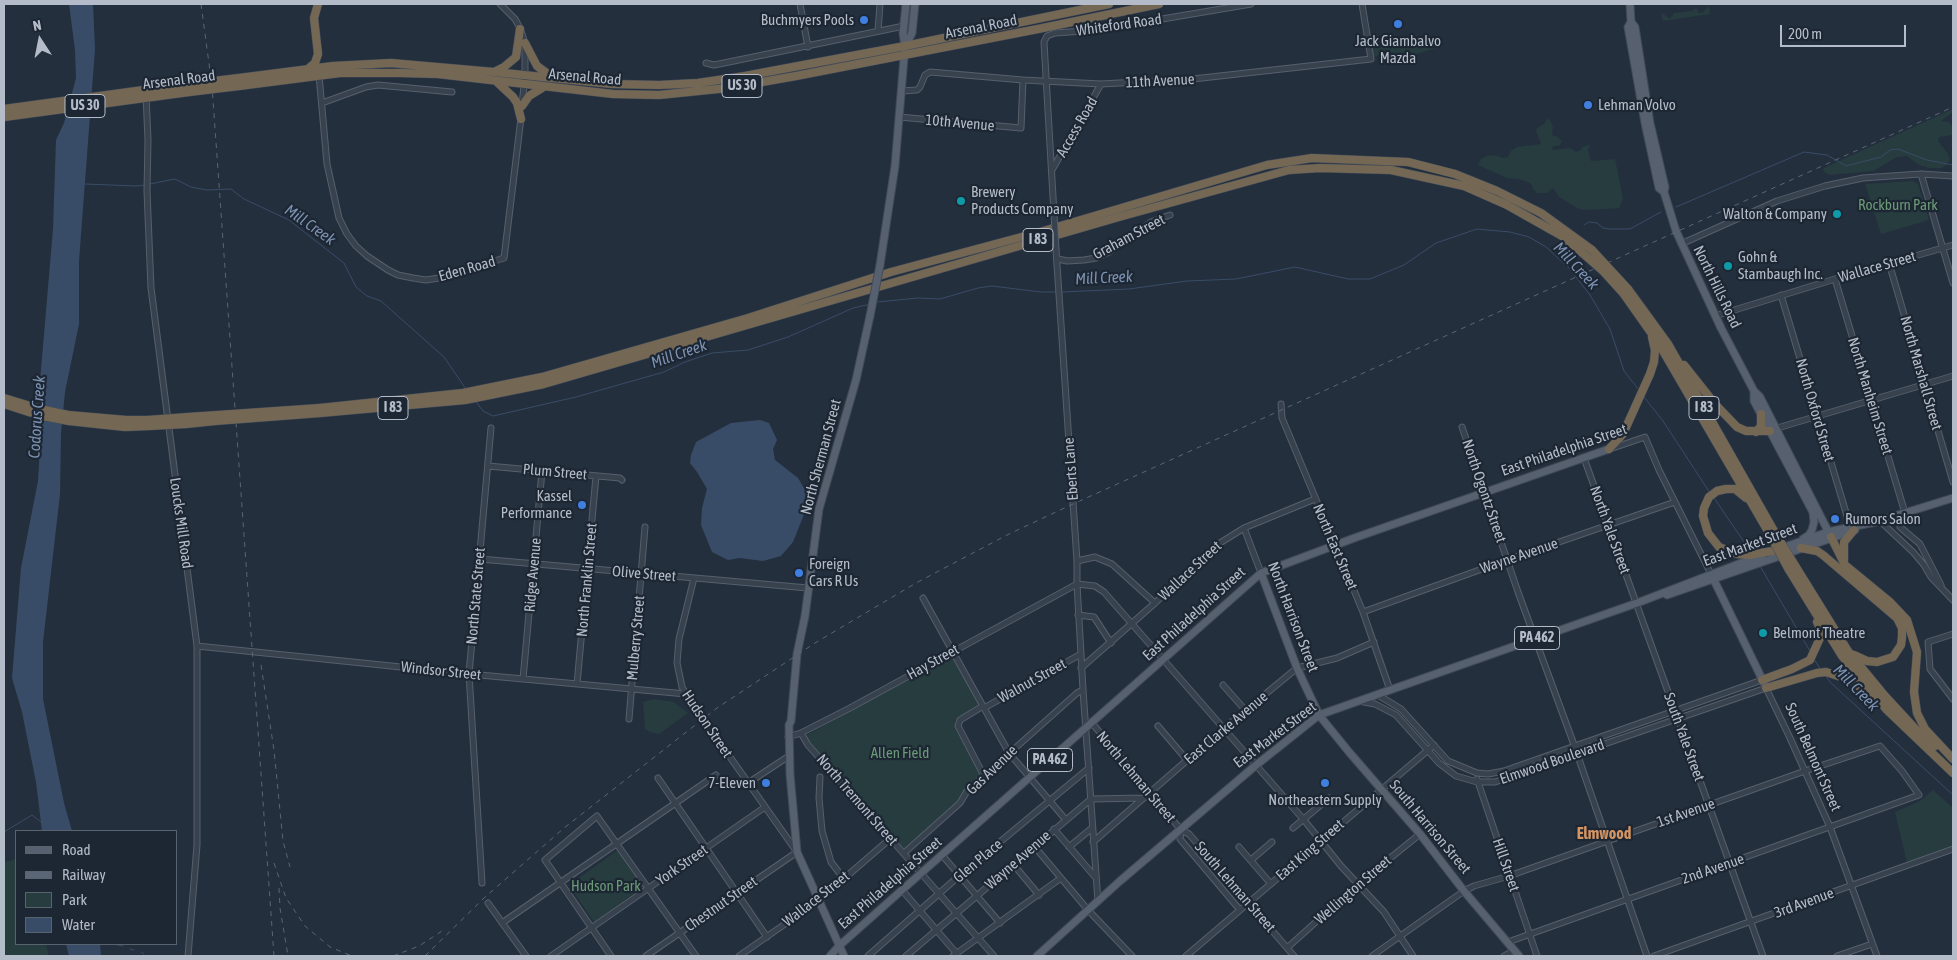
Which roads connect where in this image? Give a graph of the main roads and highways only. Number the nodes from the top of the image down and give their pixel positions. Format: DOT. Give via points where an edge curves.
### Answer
graph roads {
  1 [pos="318,4"];
  2 [pos="906,4"];
  3 [pos="915,4"];
  4 [pos="1109,4"];
  5 [pos="1159,4"];
  6 [pos="1630,4"];
  7 [pos="520,29"];
  8 [pos="525,43"];
  9 [pos="905,46"];
  10 [pos="904,56"];
  11 [pos="309,68"];
  12 [pos="494,72"];
  13 [pos="553,78"];
  14 [pos="495,81"];
  15 [pos="239,82"];
  16 [pos="543,87"];
  17 [pos="522,106"];
  18 [pos="42,107"];
  19 [pos="4,109"];
  20 [pos="4,117"];
  21 [pos="521,119"];
  22 [pos="1589,253"];
  23 [pos="1625,291"];
  24 [pos="1646,324"];
  25 [pos="1668,344"];
  26 [pos="1754,391"];
  27 [pos="464,397"];
  28 [pos="4,398"];
  29 [pos="4,404"];
  30 [pos="1761,414"];
  31 [pos="99,421"];
  32 [pos="1773,430"];
  33 [pos="1756,432"];
  34 [pos="1609,449"];
  35 [pos="1953,498"];
  36 [pos="1751,503"];
  37 [pos="1813,512"];
  38 [pos="1852,528"];
  39 [pos="1772,532"];
  40 [pos="1828,535"];
  41 [pos="1799,545"];
  42 [pos="1773,551"];
  43 [pos="1751,560"];
  44 [pos="1845,565"];
  45 [pos="1793,568"];
  46 [pos="1261,573"];
  47 [pos="1712,576"];
  48 [pos="1806,600"];
  49 [pos="1849,652"];
  50 [pos="1762,680"];
  51 [pos="1766,688"];
  52 [pos="1315,708"];
  53 [pos="1319,715"];
  54 [pos="1894,716"];
  55 [pos="1291,737"];
  56 [pos="1953,760"];
  57 [pos="1953,773"];
  58 [pos="839,946"];
  59 [pos="1517,953"];
  60 [pos="823,956"];
  61 [pos="830,956"];
  62 [pos="844,956"];
  63 [pos="1037,956"];
  1 -- 11 [label="highway" via="314,18 318,54"];
  2 -- 9 [label="main road, North Sherman Street"];
  3 -- 9 [label="main road, North Sherman Street" via="912,33"];
  4 -- 9 [label="highway, Arsenal Road / US 30"];
  5 -- 10 [label="highway, Arsenal Road / US 30"];
  6 -- 26 [label="main road, North Hills Road" via="1668,208 1681,244"];
  7 -- 12 [label="highway" via="516,57"];
  8 -- 13 [label="highway" via="537,66"];
  9 -- 10 [label="main road, North Sherman Street"];
  9 -- 13 [label="highway, Arsenal Road / US 30" via="698,83 612,84"];
  10 -- 16 [label="highway, Arsenal Road / US 30" via="728,88 659,95"];
  10 -- 58 [label="main road, North Sherman Street, bridge" via="890,207 856,380 819,510 788,737 796,852"];
  11 -- 12 [label="highway, Arsenal Road / US 30" via="391,63"];
  11 -- 15 [label="highway, Arsenal Road / US 30"];
  12 -- 13 [label="highway, Arsenal Road / US 30"];
  14 -- 15 [label="highway, Arsenal Road / US 30" via="400,72"];
  14 -- 16 [label="highway, Arsenal Road / US 30"];
  14 -- 21 [label="highway" via="513,97"];
  15 -- 18 [label="highway, Arsenal Road / US 30, bridge"];
  16 -- 17 [label="highway" via="528,96"];
  18 -- 19 [label="highway, Arsenal Road / US 30"];
  18 -- 20 [label="highway, Arsenal Road / US 30"];
  22 -- 23 [label="highway, I 83, bridge"];
  22 -- 27 [label="highway, I 83" via="1507,205 1464,186 1391,170 1289,170 1119,216 544,384 482,397"];
  22 -- 27 [label="highway, I 83" via="1567,231 1541,213 1455,174 1408,162 1312,158 1267,165 891,272 748,318 542,377 476,390"];
  23 -- 24 [label="highway, I 83"];
  23 -- 25 [label="highway, I 83"];
  24 -- 34 [label="highway" via="1655,350 1654,362 1623,434"];
  24 -- 36 [label="highway, I 83"];
  25 -- 33 [label="highway" via="1732,422 1742,430"];
  25 -- 39 [label="highway, I 83"];
  26 -- 30 [label="main road, North Hills Road" via="1754,401"];
  26 -- 32 [label="main road, North Hills Road" via="1760,397"];
  27 -- 31 [label="highway, I 83, bridge" via="125,427"];
  28 -- 31 [label="highway, I 83"];
  29 -- 31 [label="highway, I 83" via="55,418"];
  30 -- 32 [label="main road, North Hills Road"];
  30 -- 33 [label="highway" via="1761,426"];
  32 -- 33 [label="highway"];
  32 -- 37 [label="main road, North Hills Road"];
  32 -- 40 [label="main road, North Hills Road"];
  34 -- 46 [label="main road, East Philadelphia Street"];
  35 -- 38 [label="main road, East Market Street / PA 462"];
  36 -- 39 [label="highway, I 83"];
  36 -- 43 [label="highway" via="1735,489 1726,488 1709,496 1703,512 1704,525 1719,547"];
  37 -- 40 [label="main road, North Hills Road"];
  37 -- 41 [label="main road" via="1812,530"];
  38 -- 40 [label="main road, East Market Street / PA 462"];
  38 -- 44 [label="highway" via="1844,542"];
  39 -- 45 [label="highway, I 83, bridge"];
  40 -- 41 [label="main road, East Market Street / PA 462"];
  40 -- 44 [label="highway"];
  41 -- 42 [label="main road, East Market Street / PA 462"];
  41 -- 43 [label="main road, East Market Street / PA 462" via="1768,560"];
  41 -- 49 [label="highway" via="1823,555 1897,618 1902,628 1901,645 1887,660 1867,661"];
  42 -- 43 [label="main road, East Market Street / PA 462"];
  42 -- 43 [label="highway"];
  43 -- 47 [label="main road, East Market Street / PA 462"];
  44 -- 56 [label="highway" via="1907,620 1916,652 1914,692 1917,713 1925,729"];
  45 -- 48 [label="highway, I 83"];
  45 -- 49 [label="highway, I 83"];
  46 -- 52 [label="main road, North Harrison Street"];
  46 -- 58 [label="main road, East Philadelphia Street / PA 462"];
  47 -- 50 [label="main road, South Belmont Street"];
  47 -- 53 [label="main road, East Market Street / PA 462" via="1667,595"];
  48 -- 50 [label="highway" via="1820,628 1819,644 1810,660"];
  48 -- 54 [label="highway, I 83" via="1842,656"];
  49 -- 56 [label="highway, I 83" via="1921,735"];
  50 -- 51 [label="main road, South Belmont Street"];
  51 -- 54 [label="highway" via="1816,673 1837,675 1850,680"];
  52 -- 53 [label="main road, North Harrison Street"];
  52 -- 55 [label="main road"];
  53 -- 55 [label="main road, East Market Street / PA 462"];
  53 -- 59 [label="main road, South Harrison Street"];
  54 -- 57 [label="highway, I 83"];
  55 -- 63 [label="main road, East Market Street / PA 462"];
  58 -- 60 [label="main road, East Philadelphia Street / PA 462"];
  58 -- 61 [label="main road, East Philadelphia Street / PA 462"];
  58 -- 62 [label="main road, North Sherman Street"];
}
